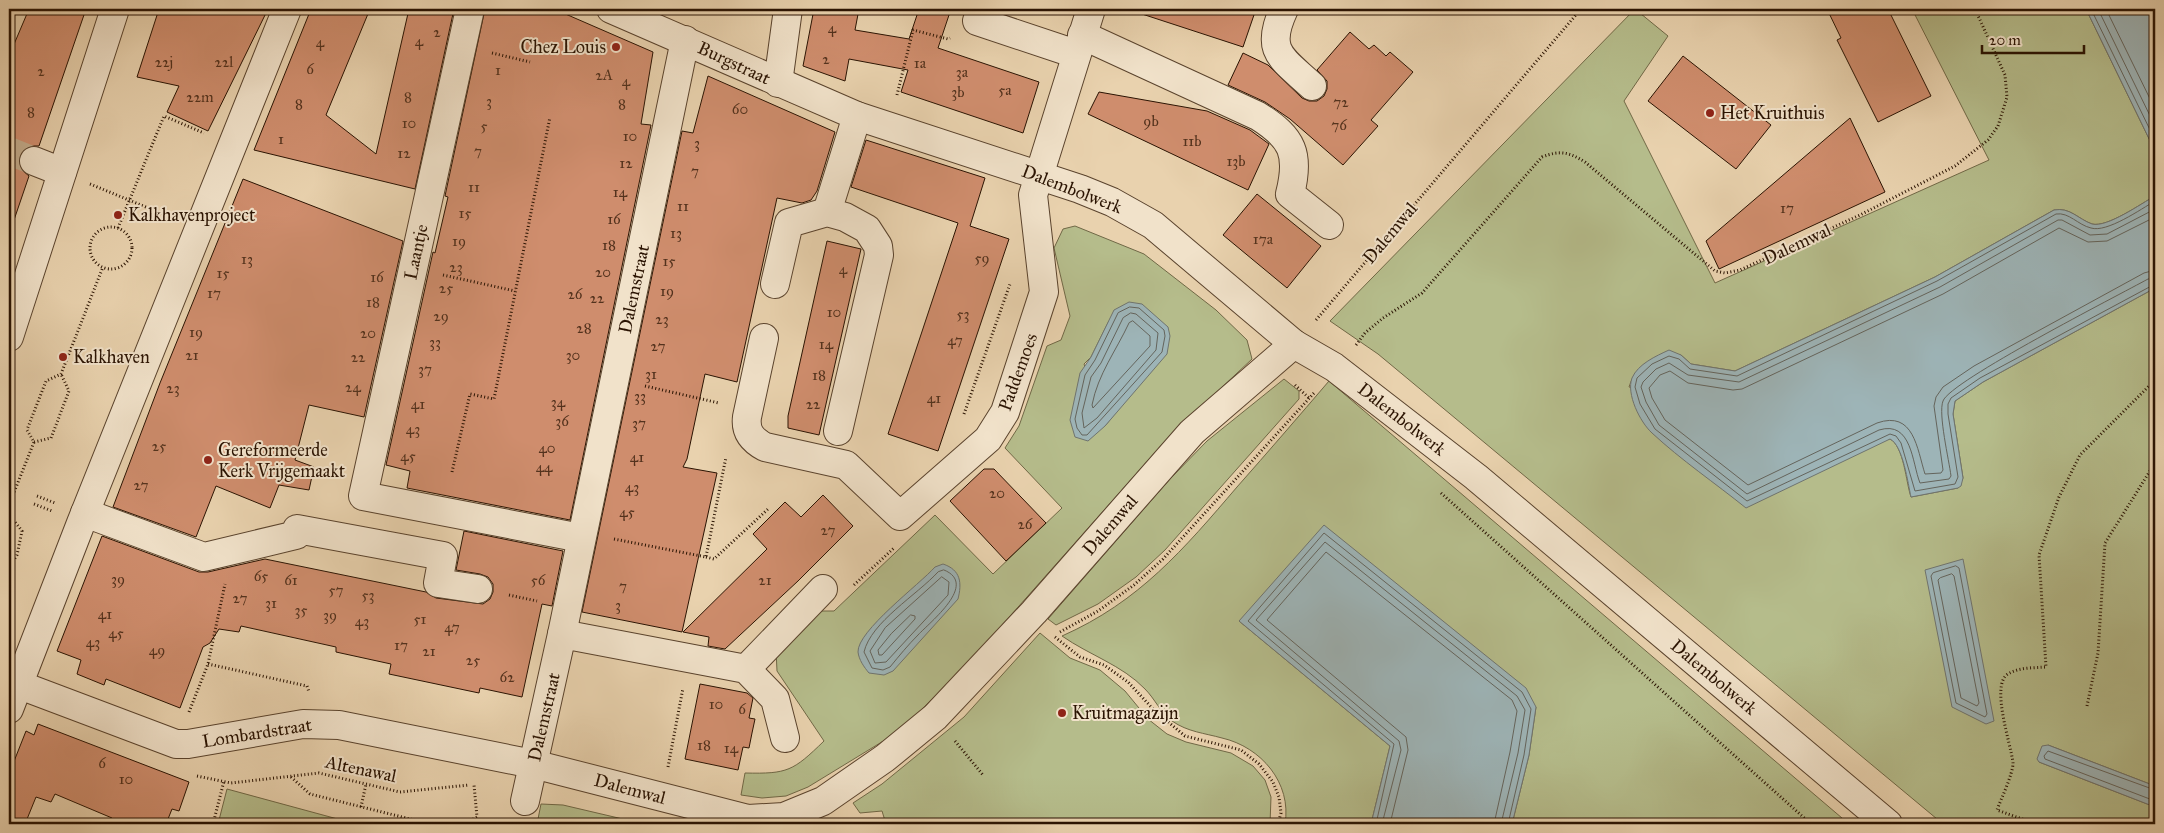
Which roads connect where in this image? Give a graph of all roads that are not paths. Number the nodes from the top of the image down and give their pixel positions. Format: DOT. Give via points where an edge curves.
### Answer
graph roads {
  1 [pos="115,9"];
  2 [pos="287,9"];
  3 [pos="470,9"];
  4 [pos="611,9"];
  5 [pos="788,9"];
  6 [pos="1091,9"];
  7 [pos="1284,9"];
  8 [pos="979,15"];
  9 [pos="685,40"];
  10 [pos="1079,44"];
  11 [pos="778,83"];
  12 [pos="1312,86"];
  13 [pos="857,116"];
  14 [pos="34,161"];
  15 [pos="62,172"];
  16 [pos="1038,175"];
  17 [pos="827,212"];
  18 [pos="1329,225"];
  19 [pos="775,284"];
  20 [pos="9,337"];
  21 [pos="764,338"];
  22 [pos="1294,344"];
  23 [pos="838,431"];
  24 [pos="85,513"];
  25 [pos="582,535"];
  26 [pos="478,589"];
  27 [pos="823,589"];
  28 [pos="562,634"];
  29 [pos="746,669"];
  30 [pos="14,682"];
  31 [pos="9,710"];
  32 [pos="785,738"];
  33 [pos="533,764"];
  34 [pos="526,801"];
  35 [pos="1888,824"];
  1 -- 15 [label="street"];
  2 -- 24 [label="street"];
  3 -- 25 [label="street, Laantje" via="364,496"];
  4 -- 9 [label="street, Burgstraat"];
  5 -- 11 [label="street"];
  6 -- 10 [label="street, Paddemoes"];
  7 -- 12 [label="street" via="1274,35 1276,49"];
  8 -- 10 [label="street"];
  9 -- 11 [label="street, Burgstraat"];
  9 -- 25 [label="street, Dalemstraat"];
  10 -- 16 [label="street, Paddemoes"];
  10 -- 18 [label="street" via="1258,116 1279,130 1289,141 1294,156 1290,194"];
  11 -- 13 [label="street, Burgstraat"];
  13 -- 16 [label="street, Dalembolwerk"];
  13 -- 17 [label="street"];
  14 -- 15 [label="street"];
  15 -- 20 [label="street"];
  16 -- 21 [label="street, Paddemoes" via="1033,195 1044,292 1005,412 988,439 900,516 846,465 756,442 749,423"];
  16 -- 22 [label="street, Dalembolwerk" via="1112,202 1153,225"];
  17 -- 19 [label="street" via="789,223"];
  17 -- 23 [label="street" via="867,229 878,246"];
  22 -- 33 [label="street, Dalemwal" via="1192,432 1034,612 935,717 840,791 804,810 784,816 748,819"];
  22 -- 35 [label="street, Dalembolwerk" via="1334,367 1476,477"];
  24 -- 26 [label="street" via="204,557 296,535 297,529 443,556 438,583"];
  24 -- 30 [label="street"];
  25 -- 28 [label="street, Dalemstraat"];
  27 -- 29 [label="street"];
  28 -- 29 [label="street"];
  28 -- 33 [label="street, Dalemstraat"];
  29 -- 32 [label="street" via="775,698"];
  30 -- 31 [label="street"];
  30 -- 33 [label="street, Lombardstraat" via="176,744 316,723"];
  33 -- 34 [label="street, Dalemstraat"];
}
